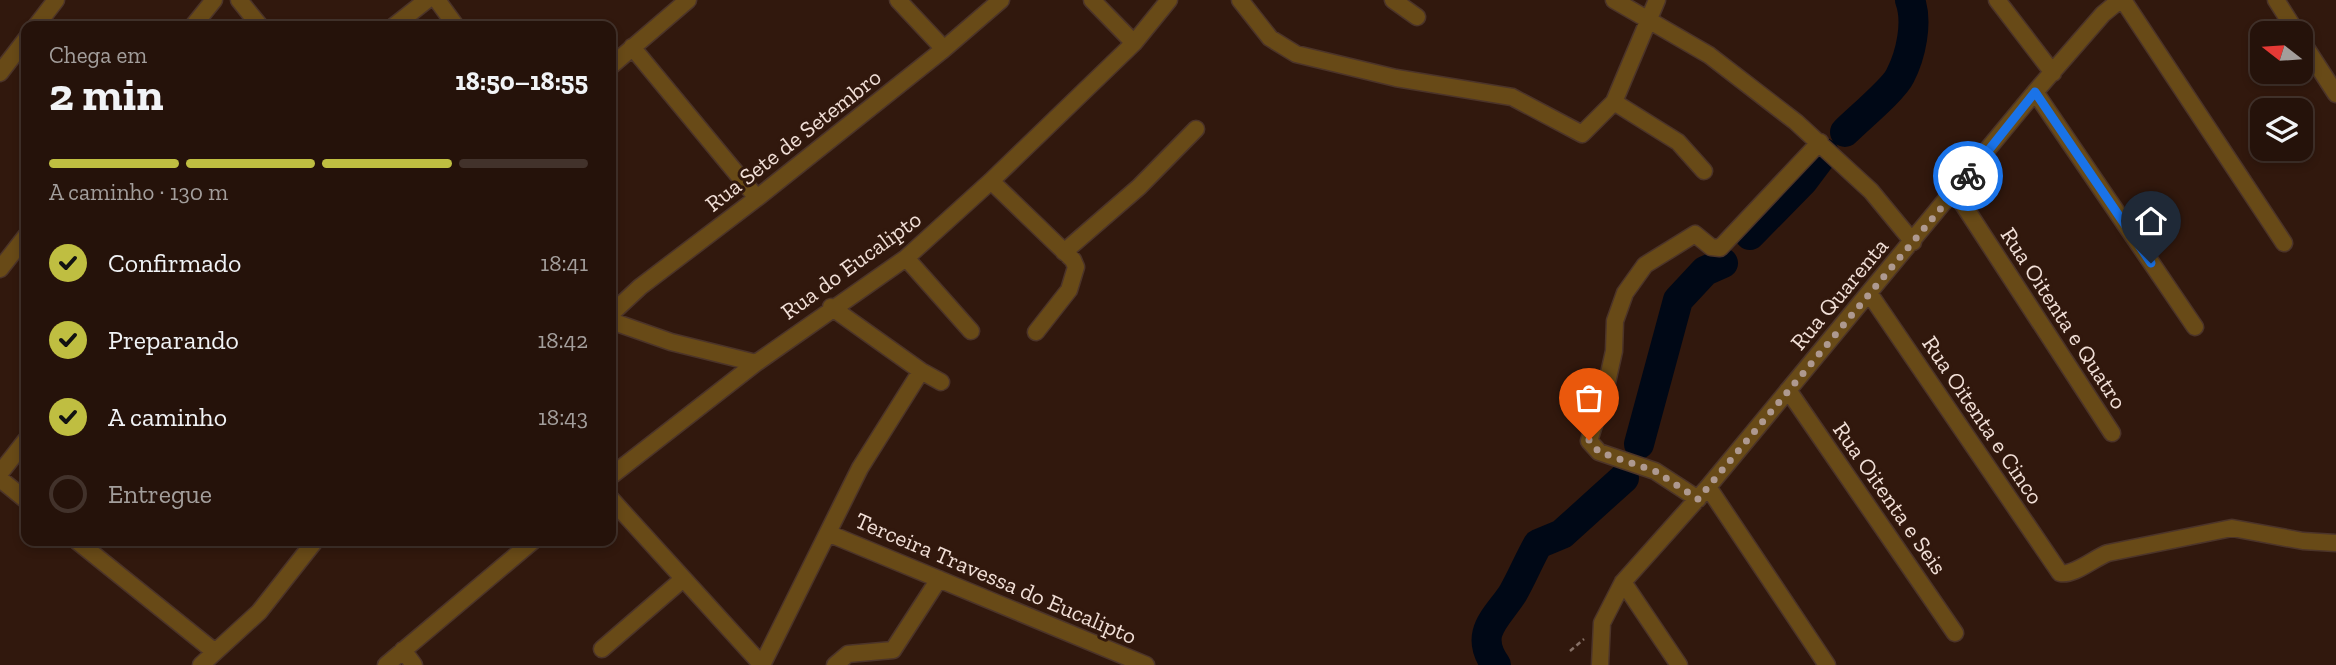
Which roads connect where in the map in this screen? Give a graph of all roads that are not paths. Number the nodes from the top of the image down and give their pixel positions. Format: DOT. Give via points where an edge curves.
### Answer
graph roads {
  1 [pos="56,0"];
  2 [pos="214,0"];
  3 [pos="239,0"];
  4 [pos="427,0"];
  5 [pos="437,0"];
  6 [pos="688,0"];
  7 [pos="898,0"];
  8 [pos="1001,0"];
  9 [pos="1092,0"];
  10 [pos="1170,0"];
  11 [pos="1240,0"];
  12 [pos="1393,0"];
  13 [pos="1614,0"];
  14 [pos="1657,0"];
  15 [pos="1997,0"];
  16 [pos="2122,0"];
  17 [pos="2276,0"];
  18 [pos="1417,17"];
  19 [pos="40,21"];
  20 [pos="197,21"];
  21 [pos="256,21"];
  22 [pos="400,21"];
  23 [pos="452,21"];
  24 [pos="1650,21"];
  25 [pos="2289,21"];
  26 [pos="1134,43"];
  27 [pos="21,46"];
  28 [pos="632,47"];
  29 [pos="944,49"];
  30 [pos="2314,60"];
  31 [pos="616,61"];
  32 [pos="0,73"];
  33 [pos="2053,73"];
  34 [pos="2035,92"];
  35 [pos="2336,94"];
  36 [pos="1615,102"];
  37 [pos="1196,129"];
  38 [pos="1820,142"];
  39 [pos="1704,171"];
  40 [pos="991,181"];
  41 [pos="1955,192"];
  42 [pos="757,198"];
  43 [pos="21,242"];
  44 [pos="1913,242"];
  45 [pos="2284,243"];
  46 [pos="1064,251"];
  47 [pos="906,258"];
  48 [pos="0,269"];
  49 [pos="1869,293"];
  50 [pos="831,307"];
  51 [pos="616,309"];
  52 [pos="616,323"];
  53 [pos="2195,327"];
  54 [pos="971,331"];
  55 [pos="1036,332"];
  56 [pos="756,363"];
  57 [pos="921,371"];
  58 [pos="942,382"];
  59 [pos="1788,390"];
  60 [pos="2112,433"];
  61 [pos="21,446"];
  62 [pos="616,472"];
  63 [pos="0,473"];
  64 [pos="0,479"];
  65 [pos="1703,493"];
  66 [pos="21,496"];
  67 [pos="616,505"];
  68 [pos="830,534"];
  69 [pos="2336,543"];
  70 [pos="83,546"];
  71 [pos="311,546"];
  72 [pos="527,546"];
  73 [pos="683,579"];
  74 [pos="939,579"];
  75 [pos="1623,582"];
  76 [pos="1955,633"];
  77 [pos="602,649"];
  78 [pos="403,650"];
  79 [pos="893,650"];
  80 [pos="215,652"];
  81 [pos="201,665"];
  82 [pos="387,665"];
  83 [pos="414,665"];
  84 [pos="762,665"];
  85 [pos="835,665"];
  86 [pos="884,665"];
  87 [pos="1146,665"];
  88 [pos="1600,665"];
  89 [pos="1679,665"];
  90 [pos="1827,665"];
  1 -- 19 [label="street"];
  2 -- 20 [label="street"];
  3 -- 21 [label="street"];
  4 -- 22 [label="street"];
  5 -- 23 [label="street"];
  6 -- 28 [label="street"];
  7 -- 29 [label="street"];
  8 -- 29 [label="street, Rua Sete de Setembro"];
  9 -- 26 [label="street"];
  10 -- 26 [label="street, Rua do Eucalipto"];
  11 -- 36 [label="street" via="1270,38 1296,54 1396,78 1512,97 1581,134"];
  12 -- 18 [label="street"];
  13 -- 24 [label="street"];
  14 -- 24 [label="street"];
  15 -- 33 [label="street"];
  16 -- 33 [label="street, Rua Quarenta" via="2103,14"];
  16 -- 45 [label="street"];
  17 -- 25 [label="street"];
  24 -- 36 [label="street"];
  24 -- 38 [label="street" via="1709,55"];
  26 -- 40 [label="street, Rua do Eucalipto"];
  27 -- 32 [label="street"];
  28 -- 31 [label="street"];
  28 -- 42 [label="street"];
  29 -- 42 [label="street, Rua Sete de Setembro"];
  30 -- 35 [label="street"];
  33 -- 34 [label="street, Rua Quarenta"];
  34 -- 41 [label="street, Rua Quarenta"];
  34 -- 53 [label="street"];
  36 -- 39 [label="street" via="1678,142"];
  37 -- 46 [label="street" via="1139,187"];
  38 -- 44 [label="street" via="1871,191"];
  38 -- 65 [label="street" via="1720,248 1692,234 1645,265 1618,310 1611,366 1589,440 1599,452"];
  40 -- 46 [label="street"];
  40 -- 47 [label="street, Rua do Eucalipto"];
  41 -- 44 [label="street, Rua Quarenta"];
  41 -- 60 [label="street, Rua Oitenta e Quatro"];
  42 -- 51 [label="street, Rua Sete de Setembro"];
  43 -- 48 [label="street"];
  44 -- 49 [label="street, Rua Quarenta"];
  46 -- 55 [label="street" via="1073,260 1076,274"];
  47 -- 50 [label="street, Rua do Eucalipto"];
  47 -- 54 [label="street"];
  49 -- 59 [label="street, Rua Quarenta"];
  49 -- 69 [label="street, Rua Oitenta e Cinco" via="2060,573 2073,572 2108,553 2232,528"];
  50 -- 56 [label="street, Rua do Eucalipto"];
  50 -- 57 [label="street"];
  52 -- 56 [label="street"];
  56 -- 62 [label="street, Rua do Eucalipto"];
  57 -- 58 [label="street"];
  57 -- 68 [label="street, Terceira Travessa do Eucalipto" via="860,468"];
  59 -- 65 [label="street, Rua Quarenta"];
  59 -- 76 [label="street, Rua Oitenta e Seis"];
  61 -- 63 [label="street"];
  64 -- 66 [label="street"];
  65 -- 75 [label="street, Rua Quarenta"];
  65 -- 90 [label="street"];
  67 -- 73 [label="street"];
  68 -- 74 [label="street, Terceira Travessa do Eucalipto"];
  68 -- 84 [label="street, Terceira Travessa do Eucalipto"];
  70 -- 80 [label="street"];
  71 -- 80 [label="street" via="259,612"];
  72 -- 78 [label="street"];
  73 -- 77 [label="street"];
  73 -- 84 [label="street"];
  74 -- 79 [label="street"];
  74 -- 87 [label="street, Terceira Travessa do Eucalipto"];
  75 -- 88 [label="street, Rua Quarenta" via="1602,623"];
  75 -- 89 [label="street"];
  78 -- 82 [label="street"];
  78 -- 83 [label="street"];
  79 -- 85 [label="street" via="848,654"];
  79 -- 86 [label="street"];
  80 -- 81 [label="street"];
}
